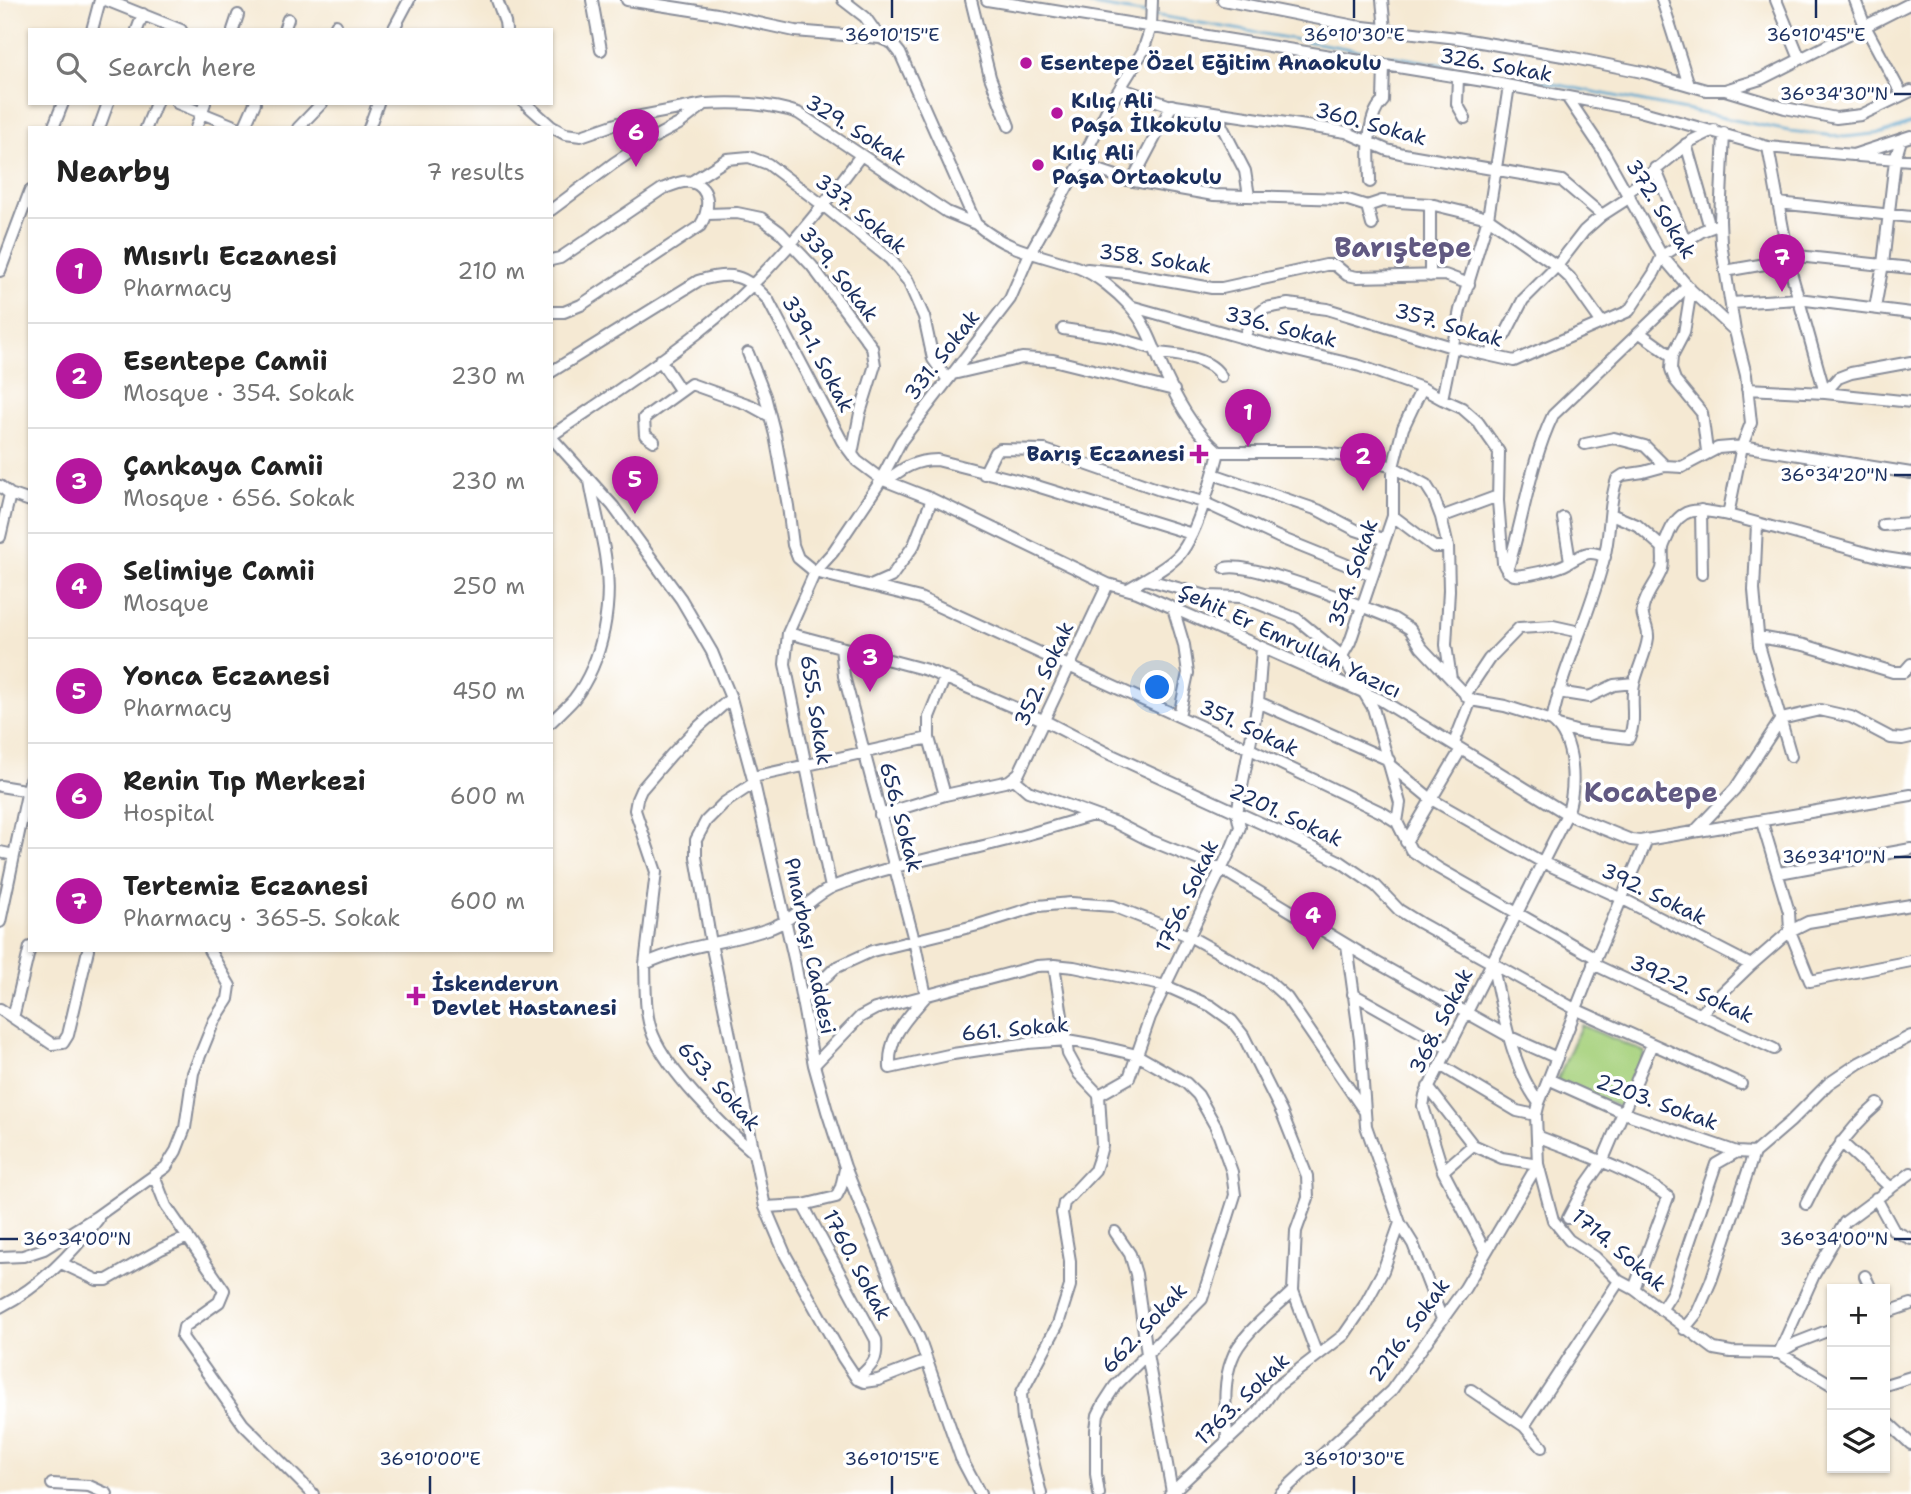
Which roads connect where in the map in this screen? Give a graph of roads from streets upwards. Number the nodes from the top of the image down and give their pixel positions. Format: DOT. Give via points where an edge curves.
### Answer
graph roads {
  1 [pos="100,0"];
  2 [pos="106,0"];
  3 [pos="409,0"];
  4 [pos="497,0"];
  5 [pos="592,0"];
  6 [pos="627,0"];
  7 [pos="844,0"];
  8 [pos="971,0"];
  9 [pos="987,0"];
  10 [pos="1153,0"];
  11 [pos="1223,0"];
  12 [pos="1382,0"];
  13 [pos="1662,0"];
  14 [pos="1776,0"];
  15 [pos="1855,0"];
  16 [pos="1258,3"];
  17 [pos="1905,3"];
  18 [pos="143,14"];
  19 [pos="239,15"];
  20 [pos="1865,26"];
  21 [pos="1152,27"];
  22 [pos="93,28"];
  23 [pos="138,28"];
  24 [pos="176,28"];
  25 [pos="234,28"];
  26 [pos="395,28"];
  27 [pos="505,28"];
  28 [pos="1385,29"];
  29 [pos="880,37"];
  30 [pos="601,50"];
  31 [pos="1800,59"];
  32 [pos="1384,65"];
  33 [pos="1458,77"];
  34 [pos="1689,85"];
  35 [pos="1509,86"];
  36 [pos="1120,88"];
  37 [pos="1725,90"];
  38 [pos="1908,95"];
  39 [pos="1567,97"];
  40 [pos="705,104"];
  41 [pos="62,105"];
  42 [pos="107,105"];
  43 [pos="155,105"];
  44 [pos="186,105"];
  45 [pos="254,105"];
  46 [pos="320,105"];
  47 [pos="377,105"];
  48 [pos="527,105"];
  49 [pos="1172,105"];
  50 [pos="203,109"];
  51 [pos="1215,113"];
  52 [pos="1465,118"];
  53 [pos="54,126"];
  54 [pos="100,126"];
  55 [pos="147,126"];
  56 [pos="196,126"];
  57 [pos="235,126"];
  58 [pos="245,126"];
  59 [pos="300,126"];
  60 [pos="370,126"];
  61 [pos="550,126"];
  62 [pos="1009,126"];
  63 [pos="553,128"];
  64 [pos="1719,132"];
  65 [pos="1906,138"];
  66 [pos="1368,140"];
  67 [pos="1686,144"];
  68 [pos="1768,147"];
  69 [pos="861,155"];
  70 [pos="1853,155"];
  71 [pos="1895,160"];
  72 [pos="1911,160"];
  73 [pos="1080,164"];
  74 [pos="1655,168"];
  75 [pos="1497,169"];
  76 [pos="1132,181"];
  77 [pos="1370,182"];
  78 [pos="691,183"];
  79 [pos="1629,195"];
  80 [pos="1249,196"];
  81 [pos="28,200"];
  82 [pos="1778,202"];
  83 [pos="1430,204"];
  84 [pos="824,206"];
  85 [pos="1367,206"];
  86 [pos="553,209"];
  87 [pos="708,214"];
  88 [pos="1601,215"];
  89 [pos="1889,215"];
  90 [pos="1488,218"];
  91 [pos="1911,218"];
  92 [pos="976,224"];
  93 [pos="1372,225"];
  94 [pos="1715,226"];
  95 [pos="1686,242"];
  96 [pos="791,243"];
  97 [pos="1030,253"];
  98 [pos="1662,256"];
  99 [pos="1788,257"];
  100 [pos="553,260"];
  101 [pos="1883,264"];
  102 [pos="1557,266"];
  103 [pos="1911,268"];
  104 [pos="1081,269"];
  105 [pos="0,271"];
  106 [pos="1726,271"];
  107 [pos="1430,276"];
  108 [pos="753,283"];
  109 [pos="1469,284"];
  110 [pos="1689,288"];
  111 [pos="1798,299"];
  112 [pos="1731,303"];
  113 [pos="1130,306"];
  114 [pos="1875,308"];
  115 [pos="553,312"];
  116 [pos="1911,313"];
  117 [pos="1602,323"];
  118 [pos="1063,329"];
  119 [pos="1735,331"];
  120 [pos="1640,332"];
  121 [pos="1244,337"];
  122 [pos="1451,347"];
  123 [pos="1156,351"];
  124 [pos="748,353"];
  125 [pos="1491,355"];
  126 [pos="1672,356"];
  127 [pos="660,360"];
  128 [pos="1911,362"];
  129 [pos="553,371"];
  130 [pos="950,377"];
  131 [pos="1221,377"];
  132 [pos="1422,388"];
  133 [pos="1747,389"];
  134 [pos="680,390"];
  135 [pos="1174,390"];
  136 [pos="1825,393"];
  137 [pos="1442,398"];
  138 [pos="1911,402"];
  139 [pos="770,416"];
  140 [pos="553,435"];
  141 [pos="553,438"];
  142 [pos="654,441"];
  143 [pos="1585,444"];
  144 [pos="1742,446"];
  145 [pos="1707,451"];
  146 [pos="1219,452"];
  147 [pos="852,454"];
  148 [pos="1665,466"];
  149 [pos="1393,467"];
  150 [pos="1911,473"];
  151 [pos="984,474"];
  152 [pos="1213,474"];
  153 [pos="884,480"];
  154 [pos="590,481"];
  155 [pos="0,486"];
  156 [pos="10,494"];
  157 [pos="1498,496"];
  158 [pos="932,499"];
  159 [pos="28,500"];
  160 [pos="1203,502"];
  161 [pos="1701,510"];
  162 [pos="1611,514"];
  163 [pos="1728,515"];
  164 [pos="1393,516"];
  165 [pos="1441,517"];
  166 [pos="1563,518"];
  167 [pos="1911,523"];
  168 [pos="1757,524"];
  169 [pos="1884,526"];
  170 [pos="1192,534"];
  171 [pos="0,537"];
  172 [pos="1383,539"];
  173 [pos="1448,547"];
  174 [pos="1663,548"];
  175 [pos="1605,557"];
  176 [pos="1570,561"];
  177 [pos="1911,562"];
  178 [pos="1225,568"];
  179 [pos="1507,571"];
  180 [pos="815,572"];
  181 [pos="1702,574"];
  182 [pos="1372,575"];
  183 [pos="1145,579"];
  184 [pos="1108,584"];
  185 [pos="873,585"];
  186 [pos="1128,589"];
  187 [pos="1362,606"];
  188 [pos="1173,608"];
  189 [pos="1580,632"];
  190 [pos="788,633"];
  191 [pos="1759,636"];
  192 [pos="841,647"];
  193 [pos="1262,648"];
  194 [pos="1342,656"];
  195 [pos="1911,664"];
  196 [pos="1068,666"];
  197 [pos="945,677"];
  198 [pos="1451,679"];
  199 [pos="1634,682"];
  200 [pos="1558,692"];
  201 [pos="1364,693"];
  202 [pos="731,698"];
  203 [pos="1468,698"];
  204 [pos="1258,702"];
  205 [pos="1179,716"];
  206 [pos="1781,719"];
  207 [pos="553,720"];
  208 [pos="1043,720"];
  209 [pos="1555,724"];
  210 [pos="1911,737"];
  211 [pos="929,738"];
  212 [pos="1457,746"];
  213 [pos="1250,749"];
  214 [pos="864,753"];
  215 [pos="1791,756"];
  216 [pos="1390,763"];
  217 [pos="806,766"];
  218 [pos="1013,778"];
  219 [pos="754,780"];
  220 [pos="0,786"];
  221 [pos="28,787"];
  222 [pos="28,792"];
  223 [pos="945,795"];
  224 [pos="1911,795"];
  225 [pos="1431,799"];
  226 [pos="1237,813"];
  227 [pos="1567,814"];
  228 [pos="880,815"];
  229 [pos="1093,816"];
  230 [pos="1397,822"];
  231 [pos="1762,822"];
  232 [pos="1696,830"];
  233 [pos="1647,840"];
  234 [pos="1406,842"];
  235 [pos="1911,849"];
  236 [pos="0,852"];
  237 [pos="14,855"];
  238 [pos="1542,862"];
  239 [pos="894,867"];
  240 [pos="1221,869"];
  241 [pos="1779,873"];
  242 [pos="4,887"];
  243 [pos="831,888"];
  244 [pos="1621,898"];
  245 [pos="1911,905"];
  246 [pos="1516,913"];
  247 [pos="0,922"];
  248 [pos="786,922"];
  249 [pos="1790,931"];
  250 [pos="1188,936"];
  251 [pos="914,940"];
  252 [pos="711,943"];
  253 [pos="1347,945"];
  254 [pos="29,952"];
  255 [pos="88,952"];
  256 [pos="210,952"];
  257 [pos="1594,961"];
  258 [pos="1911,961"];
  259 [pos="1492,963"];
  260 [pos="645,964"];
  261 [pos="1054,965"];
  262 [pos="1751,965"];
  263 [pos="1166,986"];
  264 [pos="1353,994"];
  265 [pos="926,996"];
  266 [pos="802,1000"];
  267 [pos="0,1009"];
  268 [pos="1575,1009"];
  269 [pos="1467,1013"];
  270 [pos="1699,1015"];
  271 [pos="13,1018"];
  272 [pos="1911,1036"];
  273 [pos="1510,1037"];
  274 [pos="1067,1040"];
  275 [pos="1652,1044"];
  276 [pos="1449,1048"];
  277 [pos="1774,1049"];
  278 [pos="1137,1055"];
  279 [pos="1557,1058"];
  280 [pos="814,1065"];
  281 [pos="1440,1065"];
  282 [pos="1548,1079"];
  283 [pos="1741,1084"];
  284 [pos="1429,1087"];
  285 [pos="1099,1095"];
  286 [pos="1878,1104"];
  287 [pos="1537,1109"];
  288 [pos="1365,1112"];
  289 [pos="1624,1113"];
  290 [pos="1537,1136"];
  291 [pos="1841,1142"];
  292 [pos="1473,1145"];
  293 [pos="752,1151"];
  294 [pos="1737,1152"];
  295 [pos="1754,1153"];
  296 [pos="1602,1162"];
  297 [pos="1538,1164"];
  298 [pos="845,1167"];
  299 [pos="1443,1171"];
  300 [pos="1911,1173"];
  301 [pos="155,1175"];
  302 [pos="1234,1188"];
  303 [pos="1891,1188"];
  304 [pos="1876,1198"];
  305 [pos="803,1205"];
  306 [pos="1806,1205"];
  307 [pos="765,1207"];
  308 [pos="104,1211"];
  309 [pos="1568,1218"];
  310 [pos="1400,1223"];
  311 [pos="1115,1232"];
  312 [pos="188,1237"];
  313 [pos="1911,1239"];
  314 [pos="1485,1251"];
  315 [pos="0,1257"];
  316 [pos="61,1263"];
  317 [pos="1865,1276"];
  318 [pos="1619,1281"];
  319 [pos="1869,1284"];
  320 [pos="1634,1289"];
  321 [pos="1293,1291"];
  322 [pos="1911,1304"];
  323 [pos="0,1307"];
  324 [pos="1661,1310"];
  325 [pos="1890,1311"];
  326 [pos="1442,1319"];
  327 [pos="1684,1329"];
  328 [pos="1827,1331"];
  329 [pos="1147,1353"];
  330 [pos="1779,1353"];
  331 [pos="1317,1355"];
  332 [pos="927,1361"];
  333 [pos="1911,1377"];
  334 [pos="857,1379"];
  335 [pos="1827,1382"];
  336 [pos="1890,1383"];
  337 [pos="1471,1390"];
  338 [pos="1890,1425"];
  339 [pos="1524,1426"];
  340 [pos="1227,1440"];
  341 [pos="1911,1444"];
  342 [pos="1542,1447"];
  343 [pos="52,1484"];
  344 [pos="1171,1493"];
  345 [pos="107,1494"];
  346 [pos="313,1494"];
  347 [pos="980,1494"];
  348 [pos="1041,1494"];
  349 [pos="1099,1494"];
  350 [pos="1280,1494"];
  1 -- 22 [label="street"];
  2 -- 18 [label="street"];
  3 -- 26 [label="street"];
  4 -- 27 [label="street"];
  5 -- 30 [label="street"];
  6 -- 29 [label="street" via="795,31"];
  7 -- 29 [label="street"];
  8 -- 62 [label="street" via="990,76"];
  9 -- 21 [label="street, 326. Sokak"];
  10 -- 21 [label="street"];
  11 -- 16 [label="street, 326. Sokak"];
  12 -- 28 [label="street"];
  13 -- 34 [label="street"];
  14 -- 31 [label="street"];
  15 -- 20 [label="street"];
  16 -- 28 [label="street, 326. Sokak"];
  17 -- 20 [label="street"];
  18 -- 23 [label="street"];
  18 -- 24 [label="street"];
  19 -- 25 [label="street"];
  20 -- 31 [label="street"];
  20 -- 38 [label="street"];
  21 -- 32 [label="street, 326. Sokak"];
  21 -- 36 [label="street, 331. Sokak"];
  28 -- 34 [label="street, 326. Sokak" via="1569,57"];
  29 -- 92 [label="street" via="900,53"];
  31 -- 37 [label="street" via="1761,79"];
  32 -- 33 [label="street, 326. Sokak"];
  32 -- 66 [label="street" via="1383,101"];
  33 -- 35 [label="street, 326. Sokak"];
  33 -- 52 [label="street" via="1457,104"];
  34 -- 37 [label="street, 326. Sokak"];
  35 -- 39 [label="street, 326. Sokak"];
  35 -- 75 [label="street"];
  36 -- 49 [label="street, 360. Sokak"];
  36 -- 73 [label="street, 331. Sokak"];
  37 -- 38 [label="street, 326. Sokak" via="1836,118 1861,115"];
  39 -- 64 [label="street, 326. Sokak"];
  39 -- 79 [label="street, 372. Sokak"];
  40 -- 63 [label="street" via="636,117 580,136"];
  40 -- 69 [label="street, 329. Sokak" via="776,106 798,113"];
  40 -- 86 [label="street"];
  41 -- 53 [label="street"];
  42 -- 54 [label="street"];
  43 -- 55 [label="street"];
  44 -- 50 [label="street"];
  45 -- 58 [label="street"];
  46 -- 59 [label="street"];
  47 -- 60 [label="street"];
  48 -- 61 [label="street"];
  49 -- 51 [label="street, 360. Sokak"];
  49 -- 76 [label="street"];
  50 -- 56 [label="street"];
  50 -- 57 [label="street"];
  51 -- 66 [label="street, 360. Sokak" via="1346,132"];
  51 -- 80 [label="street" via="1245,171"];
  64 -- 67 [label="street"];
  64 -- 68 [label="street, 326. Sokak"];
  64 -- 94 [label="street"];
  65 -- 70 [label="street, 326. Sokak"];
  65 -- 71 [label="street"];
  66 -- 75 [label="street, 360. Sokak" via="1387,150"];
  66 -- 77 [label="street"];
  67 -- 74 [label="street"];
  67 -- 94 [label="street"];
  68 -- 70 [label="street, 326. Sokak"];
  68 -- 82 [label="street"];
  69 -- 84 [label="street"];
  69 -- 92 [label="street, 329. Sokak" via="947,212"];
  70 -- 71 [label="street"];
  71 -- 72 [label="street"];
  71 -- 89 [label="street"];
  73 -- 76 [label="street"];
  73 -- 97 [label="street, 331. Sokak"];
  74 -- 79 [label="street"];
  74 -- 95 [label="street"];
  75 -- 88 [label="street, 360. Sokak" via="1562,181"];
  75 -- 90 [label="street"];
  76 -- 80 [label="street"];
  78 -- 84 [label="street, 337. Sokak" via="727,159 749,157 768,164"];
  78 -- 87 [label="street" via="708,198"];
  78 -- 100 [label="street" via="662,189"];
  79 -- 88 [label="street"];
  79 -- 98 [label="street, 372. Sokak"];
  80 -- 85 [label="street" via="1345,199"];
  81 -- 105 [label="street"];
  82 -- 89 [label="street"];
  82 -- 99 [label="street"];
  83 -- 85 [label="street" via="1382,201"];
  83 -- 90 [label="street"];
  83 -- 107 [label="street"];
  84 -- 96 [label="street"];
  84 -- 130 [label="street, 337. Sokak" via="890,259 908,281 924,317 933,359"];
  85 -- 93 [label="street"];
  87 -- 96 [label="street, 339. Sokak" via="737,213 761,219"];
  87 -- 115 [label="street" via="700,226 581,306"];
  88 -- 102 [label="street"];
  89 -- 91 [label="street"];
  89 -- 101 [label="street"];
  90 -- 102 [label="street"];
  90 -- 109 [label="street"];
  92 -- 97 [label="street, 329. Sokak" via="995,240"];
  94 -- 95 [label="street"];
  94 -- 106 [label="street"];
  95 -- 98 [label="street"];
  96 -- 108 [label="street"];
  96 -- 147 [label="street, 339. Sokak" via="872,347 875,365"];
  97 -- 104 [label="street, 329. Sokak"];
  97 -- 130 [label="street, 331. Sokak" via="1010,299"];
  98 -- 110 [label="street, 372. Sokak"];
  98 -- 117 [label="street, 357. Sokak" via="1629,311"];
  99 -- 101 [label="street"];
  99 -- 106 [label="street"];
  99 -- 111 [label="street"];
  101 -- 103 [label="street"];
  101 -- 114 [label="street"];
  102 -- 117 [label="street"];
  102 -- 125 [label="street" via="1523,300 1505,335 1496,339"];
  104 -- 107 [label="street, 358. Sokak" via="1212,288 1326,265 1357,277"];
  104 -- 113 [label="street"];
  106 -- 112 [label="street"];
  107 -- 109 [label="street, 358. Sokak" via="1445,275"];
  108 -- 127 [label="street"];
  108 -- 129 [label="street, 339-1. Sokak" via="720,274 698,281"];
  108 -- 147 [label="street, 339-1. Sokak" via="768,300"];
  109 -- 122 [label="street"];
  110 -- 119 [label="street, 372. Sokak"];
  110 -- 120 [label="street"];
  110 -- 126 [label="street" via="1684,333"];
  111 -- 112 [label="street"];
  111 -- 114 [label="street"];
  111 -- 136 [label="street"];
  112 -- 119 [label="street"];
  113 -- 121 [label="street, 336. Sokak"];
  113 -- 123 [label="street"];
  114 -- 116 [label="street"];
  117 -- 125 [label="street, 357. Sokak" via="1514,361"];
  118 -- 123 [label="street" via="1111,336"];
  119 -- 133 [label="street"];
  120 -- 126 [label="street"];
  120 -- 179 [label="street" via="1552,415 1530,476"];
  121 -- 122 [label="street, 357. Sokak" via="1253,318 1266,308 1288,304 1327,309"];
  121 -- 132 [label="street, 336. Sokak" via="1360,366"];
  122 -- 125 [label="street, 357. Sokak"];
  122 -- 137 [label="street"];
  123 -- 131 [label="street" via="1201,359"];
  123 -- 135 [label="street"];
  124 -- 139 [label="street"];
  126 -- 145 [label="street" via="1675,380 1702,413"];
  127 -- 134 [label="street"];
  127 -- 140 [label="street"];
  128 -- 136 [label="street" via="1851,373 1838,378"];
  130 -- 135 [label="street" via="1022,358 1053,360"];
  130 -- 153 [label="street, 331. Sokak" via="901,440"];
  132 -- 137 [label="street"];
  132 -- 149 [label="street, 354. Sokak"];
  133 -- 136 [label="street"];
  133 -- 144 [label="street" via="1751,423"];
  134 -- 139 [label="street" via="691,384 706,388"];
  134 -- 142 [label="street" via="644,418 645,435"];
  135 -- 146 [label="street" via="1203,439"];
  136 -- 138 [label="street"];
  137 -- 157 [label="street" via="1478,422 1499,452"];
  139 -- 180 [label="street" via="793,545 798,558"];
  141 -- 154 [label="street, Pınarbaşı Caddesi"];
  143 -- 148 [label="street" via="1614,439 1645,446"];
  144 -- 145 [label="street"];
  144 -- 150 [label="street"];
  144 -- 163 [label="street"];
  145 -- 148 [label="street" via="1682,467"];
  146 -- 149 [label="street" via="1316,452"];
  146 -- 152 [label="street"];
  147 -- 153 [label="street, 339-1. Sokak"];
  148 -- 162 [label="street" via="1617,479"];
  149 -- 164 [label="street, 354. Sokak"];
  149 -- 165 [label="street" via="1426,485"];
  151 -- 153 [label="street" via="923,460"];
  151 -- 160 [label="street" via="1000,449 1045,450"];
  151 -- 170 [label="street"];
  152 -- 160 [label="street"];
  152 -- 172 [label="street" via="1318,510"];
  153 -- 158 [label="street, 339-1. Sokak"];
  153 -- 180 [label="street, 655. Sokak"];
  154 -- 202 [label="street, Pınarbaşı Caddesi" via="681,599 712,652"];
  154 -- 207 [label="street" via="606,556 607,614 591,668 574,698"];
  155 -- 156 [label="street"];
  156 -- 159 [label="street"];
  156 -- 171 [label="street"];
  157 -- 165 [label="street"];
  157 -- 179 [label="street"];
  158 -- 184 [label="street, Şehit Er Emrullah Yazıcı"];
  158 -- 185 [label="street" via="914,545 891,577"];
  160 -- 170 [label="street"];
  160 -- 182 [label="street"];
  161 -- 163 [label="street"];
  161 -- 174 [label="street" via="1675,520"];
  161 -- 181 [label="street"];
  162 -- 174 [label="street" via="1637,525"];
  162 -- 175 [label="street"];
  163 -- 168 [label="street"];
  164 -- 172 [label="street, 354. Sokak"];
  164 -- 173 [label="street" via="1434,547"];
  165 -- 173 [label="street"];
  166 -- 176 [label="street"];
  167 -- 169 [label="street"];
  168 -- 177 [label="street"];
  168 -- 191 [label="street" via="1754,590"];
  170 -- 183 [label="street" via="1178,555"];
  172 -- 182 [label="street, 354. Sokak"];
  173 -- 198 [label="street" via="1446,645"];
  174 -- 199 [label="street" via="1663,565 1643,609 1647,640"];
  175 -- 176 [label="street" via="1579,554"];
  175 -- 189 [label="street"];
  176 -- 179 [label="street" via="1516,576"];
  178 -- 187 [label="street" via="1270,574"];
  180 -- 185 [label="street, 351. Sokak"];
  180 -- 190 [label="street, 655. Sokak"];
  182 -- 187 [label="street, 354. Sokak"];
  183 -- 186 [label="street"];
  183 -- 194 [label="street" via="1208,596 1242,597 1297,619"];
  184 -- 186 [label="street, Şehit Er Emrullah Yazıcı"];
  184 -- 196 [label="street, 352. Sokak"];
  185 -- 196 [label="street, 351. Sokak" via="920,598"];
  186 -- 188 [label="street, Şehit Er Emrullah Yazıcı"];
  187 -- 194 [label="street, 354. Sokak"];
  187 -- 198 [label="street" via="1410,629"];
  188 -- 193 [label="street, Şehit Er Emrullah Yazıcı"];
  188 -- 205 [label="street" via="1188,673"];
  189 -- 200 [label="street"];
  189 -- 203 [label="street" via="1553,626 1519,628 1489,659"];
  190 -- 192 [label="street, 2201. Sokak"];
  190 -- 217 [label="street, 655. Sokak" via="785,664"];
  191 -- 195 [label="street" via="1893,672 1904,672"];
  191 -- 206 [label="street"];
  192 -- 197 [label="street, 2201. Sokak"];
  192 -- 214 [label="street, 656. Sokak" via="841,664"];
  193 -- 201 [label="street, Şehit Er Emrullah Yazıcı"];
  193 -- 204 [label="street, 1756. Sokak"];
  194 -- 201 [label="street"];
  196 -- 205 [label="street, 351. Sokak"];
  196 -- 208 [label="street, 352. Sokak"];
  197 -- 208 [label="street, 2201. Sokak"];
  197 -- 211 [label="street" via="929,717"];
  198 -- 203 [label="street"];
  199 -- 200 [label="street" via="1589,696"];
  199 -- 209 [label="street" via="1629,738"];
  200 -- 209 [label="street"];
  201 -- 212 [label="street, Şehit Er Emrullah Yazıcı"];
  201 -- 216 [label="street"];
  202 -- 219 [label="street, Pınarbaşı Caddesi"];
  202 -- 260 [label="street, 653. Sokak" via="641,790 635,810 656,872"];
  203 -- 209 [label="street"];
  203 -- 212 [label="street"];
  204 -- 213 [label="street, 1756. Sokak"];
  204 -- 216 [label="street, 392. Sokak"];
  205 -- 213 [label="street, 351. Sokak"];
  206 -- 210 [label="street" via="1820,710 1851,718 1891,737"];
  206 -- 215 [label="street"];
  206 -- 232 [label="street" via="1735,789"];
  208 -- 218 [label="street, 352. Sokak" via="1020,773"];
  208 -- 226 [label="street, 2201. Sokak"];
  209 -- 227 [label="street, 368. Sokak" via="1572,763"];
  211 -- 214 [label="street"];
  211 -- 223 [label="street"];
  212 -- 225 [label="street"];
  212 -- 227 [label="street, Şehit Er Emrullah Yazıcı"];
  213 -- 226 [label="street, 1756. Sokak"];
  213 -- 230 [label="street, 351. Sokak"];
  214 -- 217 [label="street"];
  214 -- 228 [label="street, 656. Sokak"];
  216 -- 225 [label="street, 392. Sokak"];
  216 -- 230 [label="street" via="1400,803"];
  217 -- 219 [label="street"];
  217 -- 243 [label="street, 655. Sokak"];
  218 -- 223 [label="street"];
  218 -- 229 [label="street" via="1028,791"];
  219 -- 248 [label="street, Pınarbaşı Caddesi"];
  219 -- 252 [label="street" via="706,821 696,840"];
  220 -- 221 [label="street"];
  222 -- 237 [label="street"];
  223 -- 228 [label="street"];
  224 -- 231 [label="street, Şehit Er Emrullah Yazıcı"];
  225 -- 234 [label="street"];
  225 -- 238 [label="street, 392. Sokak"];
  226 -- 240 [label="street, 1756. Sokak" via="1240,827"];
  226 -- 259 [label="street, 2201. Sokak" via="1341,862 1376,886 1399,910"];
  227 -- 233 [label="street, Şehit Er Emrullah Yazıcı" via="1631,840"];
  227 -- 238 [label="street, 368. Sokak"];
  228 -- 239 [label="street, 656. Sokak"];
  229 -- 239 [label="street"];
  229 -- 240 [label="street"];
  230 -- 234 [label="street"];
  231 -- 232 [label="street, Şehit Er Emrullah Yazıcı"];
  231 -- 241 [label="street"];
  232 -- 233 [label="street, Şehit Er Emrullah Yazıcı"];
  233 -- 244 [label="street, 1714. Sokak"];
  234 -- 246 [label="street" via="1438,868"];
  235 -- 241 [label="street"];
  236 -- 237 [label="street"];
  237 -- 242 [label="street"];
  238 -- 244 [label="street, 392. Sokak"];
  238 -- 246 [label="street, 368. Sokak"];
  239 -- 243 [label="street"];
  239 -- 251 [label="street, 656. Sokak"];
  240 -- 250 [label="street, 1756. Sokak"];
  240 -- 253 [label="street"];
  241 -- 249 [label="street" via="1790,912"];
  242 -- 247 [label="street"];
  243 -- 248 [label="street"];
  244 -- 257 [label="street, 1714. Sokak"];
  244 -- 262 [label="street, 392. Sokak"];
  245 -- 249 [label="street" via="1808,922"];
  246 -- 257 [label="street"];
  246 -- 259 [label="street, 368. Sokak"];
  248 -- 252 [label="street"];
  248 -- 266 [label="street, Pınarbaşı Caddesi"];
  249 -- 258 [label="street" via="1810,981"];
  249 -- 262 [label="street"];
  250 -- 251 [label="street" via="1113,906 1072,902 1038,906"];
  250 -- 263 [label="street, 1756. Sokak"];
  250 -- 288 [label="street" via="1266,979 1287,998"];
  251 -- 265 [label="street, 656. Sokak"];
  251 -- 266 [label="street" via="872,951 835,968"];
  252 -- 260 [label="street"];
  252 -- 293 [label="street"];
  253 -- 264 [label="street"];
  253 -- 269 [label="street"];
  254 -- 271 [label="street"];
  255 -- 271 [label="street" via="63,1043 52,1044"];
  256 -- 301 [label="street" via="230,986 228,999 193,1073 185,1128 176,1151"];
  257 -- 268 [label="street, 1714. Sokak"];
  257 -- 270 [label="street, 392-2. Sokak"];
  259 -- 268 [label="street, 2201. Sokak"];
  259 -- 269 [label="street, 368. Sokak"];
  259 -- 273 [label="street"];
  260 -- 293 [label="street, 653. Sokak" via="652,1033 667,1061 733,1136"];
  261 -- 263 [label="street"];
  261 -- 265 [label="street"];
  261 -- 274 [label="street"];
  262 -- 270 [label="street"];
  263 -- 278 [label="street, 1756. Sokak"];
  263 -- 321 [label="street" via="1232,1021 1287,1124 1307,1176 1308,1198 1296,1231"];
  264 -- 276 [label="street"];
  264 -- 288 [label="street"];
  265 -- 274 [label="street, 661. Sokak" via="898,1030 889,1053 890,1068 953,1054"];
  265 -- 280 [label="street" via="860,1017"];
  266 -- 280 [label="street, Pınarbaşı Caddesi"];
  267 -- 271 [label="street"];
  268 -- 275 [label="street, 2201. Sokak"];
  268 -- 279 [label="street, 1714. Sokak"];
  269 -- 273 [label="street"];
  269 -- 276 [label="street, 368. Sokak"];
  270 -- 277 [label="street, 392-2. Sokak"];
  272 -- 295 [label="street" via="1828,1084"];
  273 -- 279 [label="street"];
  273 -- 287 [label="street"];
  274 -- 278 [label="street, 661. Sokak"];
  274 -- 285 [label="street" via="1068,1054 1079,1074"];
  275 -- 283 [label="street, 2201. Sokak"];
  275 -- 289 [label="street"];
  276 -- 281 [label="street, 368. Sokak"];
  278 -- 285 [label="street, 1756. Sokak" via="1129,1078"];
  278 -- 302 [label="street, 661. Sokak" via="1198,1095 1216,1127"];
  279 -- 282 [label="street, 1714. Sokak"];
  280 -- 298 [label="street, Pınarbaşı Caddesi"];
  281 -- 284 [label="street, 368. Sokak"];
  281 -- 287 [label="street" via="1517,1111"];
  282 -- 287 [label="street, 1714. Sokak"];
  282 -- 289 [label="street, 2203. Sokak"];
  284 -- 292 [label="street"];
  284 -- 299 [label="street, 368. Sokak" via="1423,1106"];
  285 -- 348 [label="street" via="1102,1146 1098,1161 1064,1203 1062,1213 1070,1286 1059,1324 1021,1394"];
  286 -- 291 [label="street"];
  287 -- 290 [label="street, 1714. Sokak"];
  288 -- 310 [label="street"];
  289 -- 294 [label="street, 2203. Sokak"];
  289 -- 296 [label="street"];
  290 -- 296 [label="street"];
  290 -- 297 [label="street, 1714. Sokak"];
  291 -- 303 [label="street"];
  291 -- 306 [label="street"];
  292 -- 297 [label="street" via="1502,1158"];
  292 -- 299 [label="street"];
  293 -- 307 [label="street"];
  294 -- 295 [label="street, 2203. Sokak"];
  294 -- 324 [label="street" via="1716,1164 1672,1293"];
  295 -- 327 [label="street" via="1711,1281"];
  296 -- 309 [label="street"];
  296 -- 320 [label="street" via="1668,1197"];
  297 -- 314 [label="street, 2216. Sokak"];
  297 -- 318 [label="street, 1714. Sokak" via="1548,1209 1559,1229"];
  298 -- 305 [label="street" via="836,1197"];
  298 -- 332 [label="street, Pınarbaşı Caddesi"];
  299 -- 314 [label="street, 368. Sokak"];
  300 -- 303 [label="street"];
  301 -- 308 [label="street"];
  301 -- 312 [label="street" via="166,1206"];
  302 -- 329 [label="street, 662. Sokak" via="1202,1299"];
  303 -- 304 [label="street"];
  304 -- 313 [label="street" via="1894,1231"];
  304 -- 330 [label="street" via="1844,1222"];
  305 -- 307 [label="street"];
  305 -- 334 [label="street, 1760. Sokak" via="876,1340 872,1366"];
  307 -- 334 [label="street" via="786,1256"];
  308 -- 315 [label="street" via="44,1249"];
  308 -- 316 [label="street"];
  310 -- 326 [label="street"];
  310 -- 331 [label="street, 1763. Sokak" via="1383,1271 1364,1306 1344,1335"];
  311 -- 329 [label="street" via="1136,1273"];
  312 -- 316 [label="street" via="107,1280"];
  312 -- 346 [label="street" via="224,1290 219,1302 184,1327 182,1337 243,1424"];
  314 -- 326 [label="street, 2216. Sokak"];
  316 -- 323 [label="street" via="23,1295"];
  317 -- 319 [label="street"];
  318 -- 320 [label="street, 1714. Sokak"];
  318 -- 339 [label="street"];
  320 -- 324 [label="street, 1714. Sokak"];
  321 -- 331 [label="street"];
  321 -- 340 [label="street" via="1242,1341 1232,1357 1225,1396"];
  322 -- 325 [label="street"];
  324 -- 327 [label="street, 1714. Sokak"];
  326 -- 350 [label="street, 2216. Sokak" via="1391,1391"];
  327 -- 330 [label="street, 1714. Sokak" via="1714,1349"];
  328 -- 330 [label="street"];
  329 -- 344 [label="street"];
  329 -- 349 [label="street, 662. Sokak" via="1115,1385 1098,1415"];
  330 -- 335 [label="street, 1714. Sokak"];
  331 -- 340 [label="street, 1763. Sokak" via="1275,1388 1256,1414"];
  332 -- 334 [label="street" via="878,1380"];
  332 -- 347 [label="street, Pınarbaşı Caddesi" via="961,1458"];
  333 -- 336 [label="street"];
  337 -- 339 [label="street"];
  338 -- 341 [label="street"];
  339 -- 342 [label="street"];
  340 -- 344 [label="street, 1763. Sokak"];
  343 -- 345 [label="street" via="89,1486"];
}
